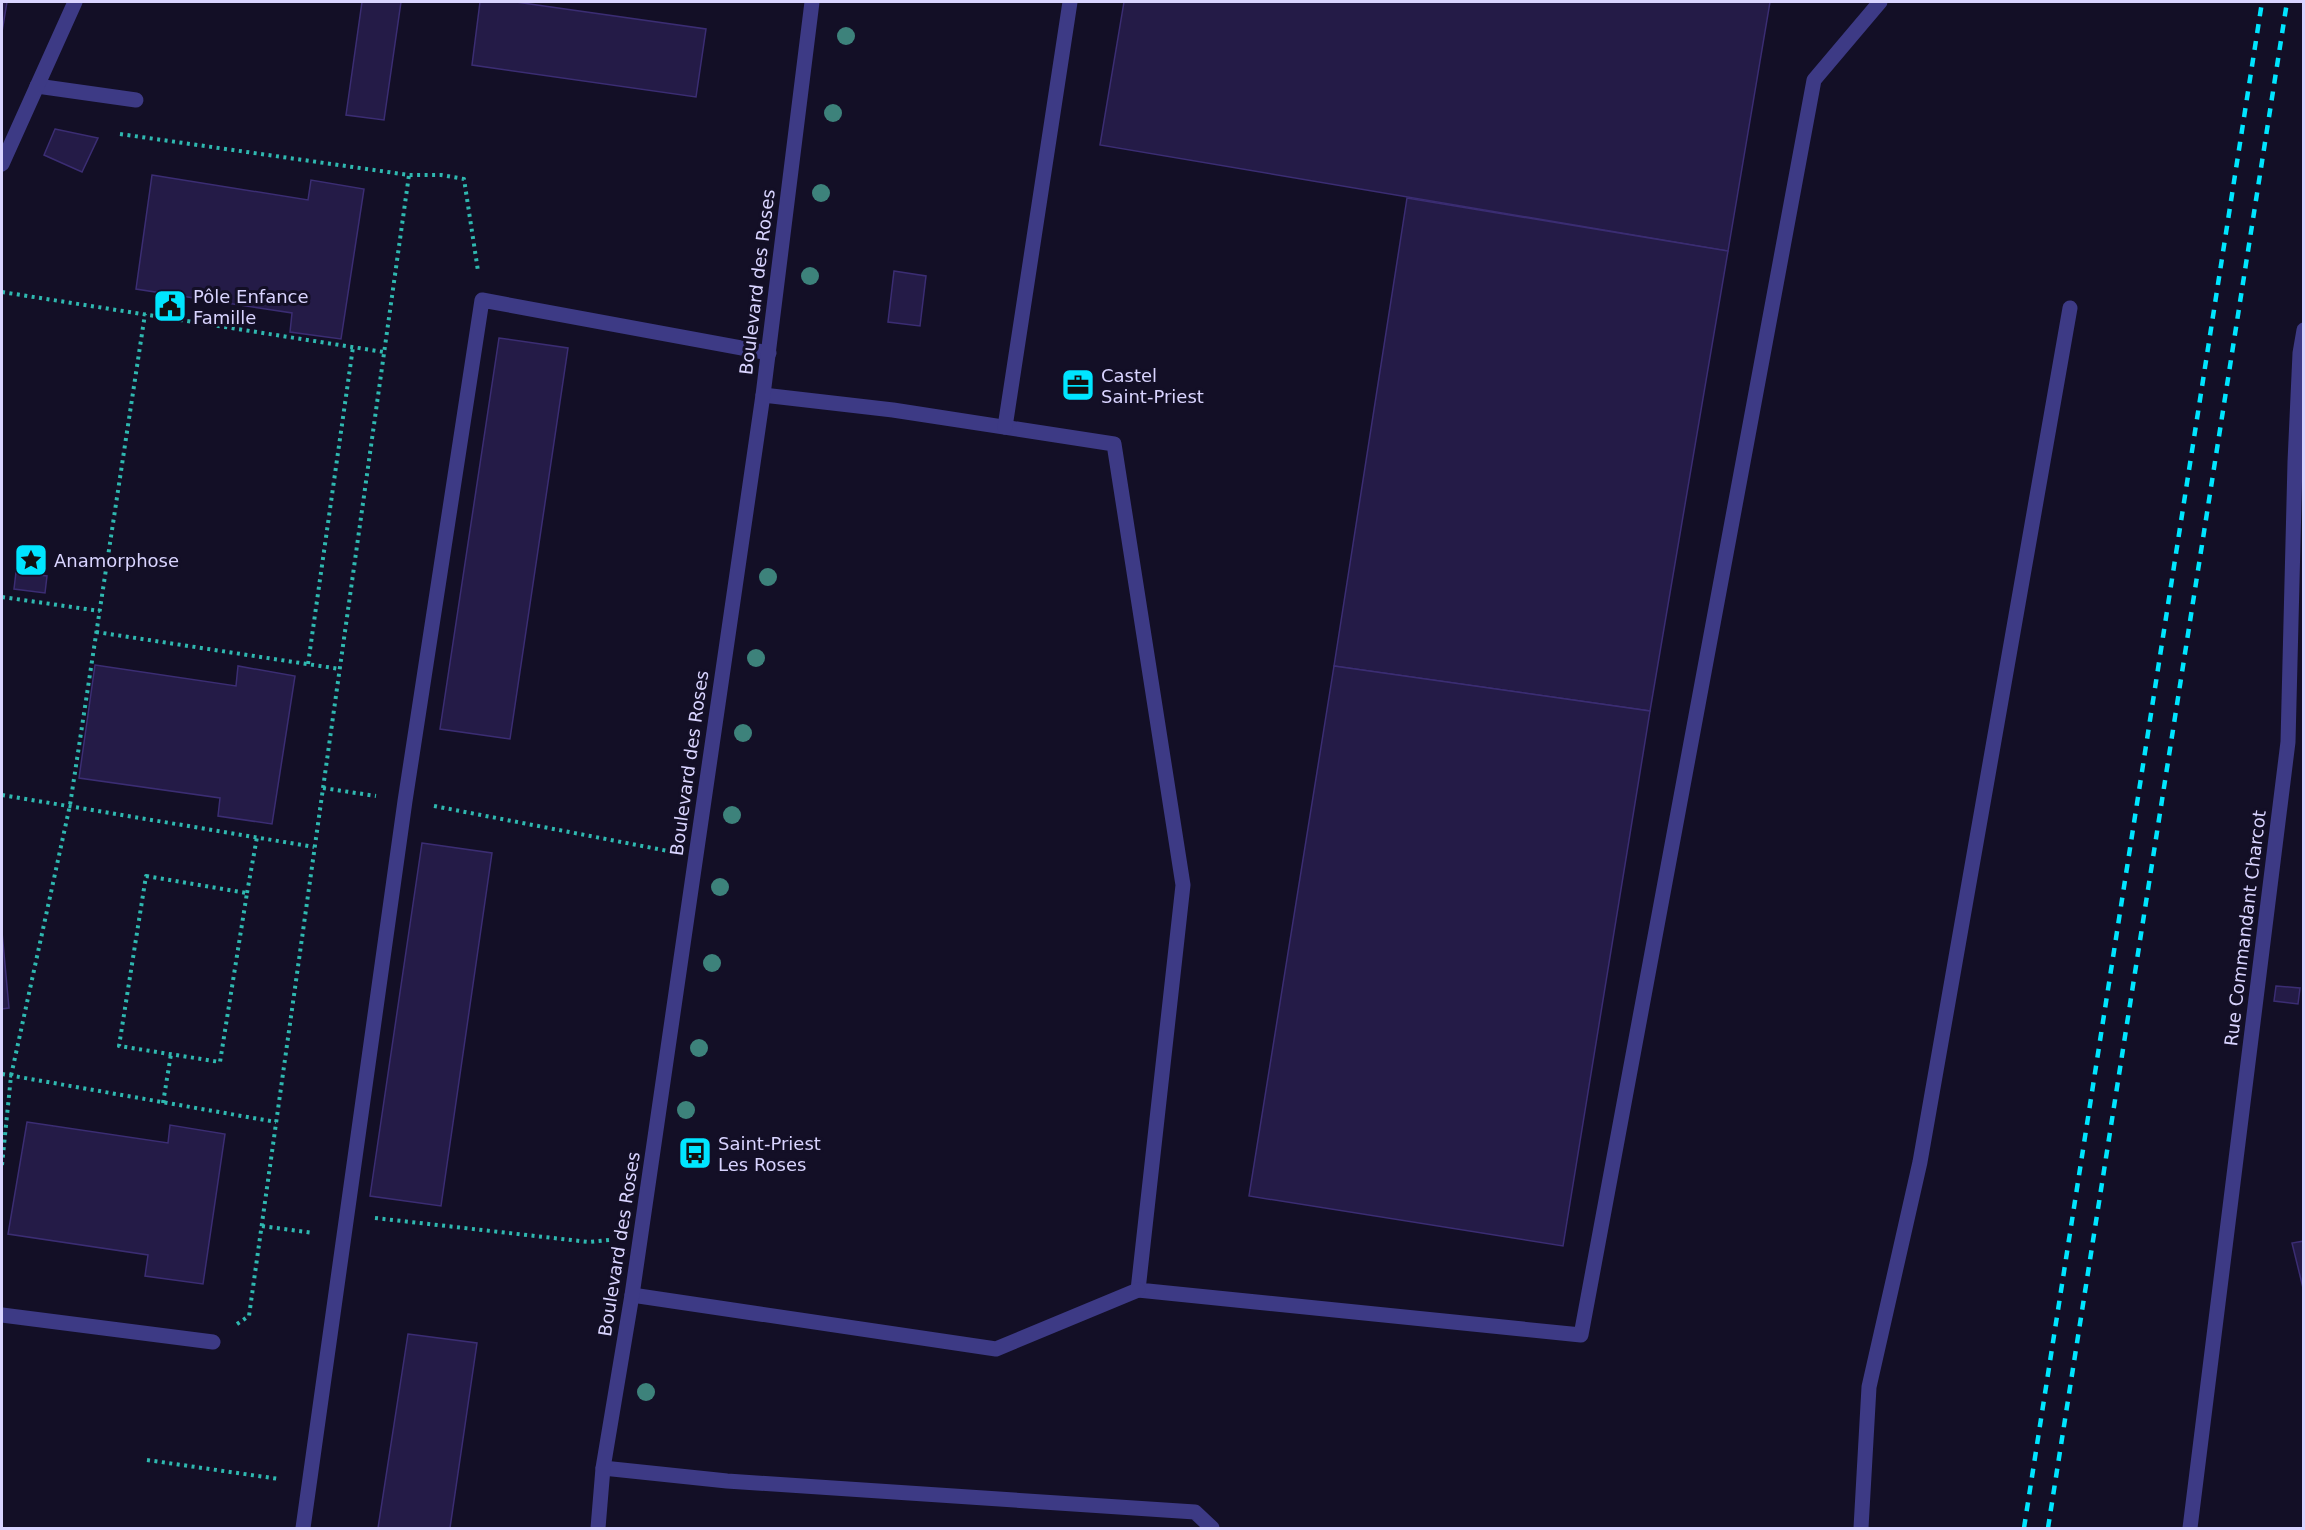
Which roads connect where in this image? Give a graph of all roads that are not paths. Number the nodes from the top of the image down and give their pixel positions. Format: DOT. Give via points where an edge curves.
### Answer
graph roads {
  1 [pos="75,2"];
  2 [pos="812,2"];
  3 [pos="1070,2"];
  4 [pos="1880,2"];
  5 [pos="37,86"];
  6 [pos="136,100"];
  7 [pos="2,164"];
  8 [pos="2070,308"];
  9 [pos="2304,330"];
  10 [pos="769,353"];
  11 [pos="763,395"];
  12 [pos="1005,427"];
  13 [pos="1138,1290"];
  14 [pos="632,1295"];
  15 [pos="2,1315"];
  16 [pos="213,1342"];
  17 [pos="603,1468"];
  18 [pos="303,1528"];
  19 [pos="598,1528"];
  20 [pos="1212,1528"];
  21 [pos="1861,1528"];
  22 [pos="2190,1528"];
  1 -- 5 [label="street"];
  2 -- 10 [label="street, Boulevard des Roses"];
  3 -- 12 [label="street"];
  4 -- 13 [label="street" via="1814,80 1581,1335"];
  5 -- 6 [label="street"];
  5 -- 7 [label="street"];
  8 -- 21 [label="street" via="1920,1162 1869,1387"];
  9 -- 22 [label="street, Rue Commandant Charcot" via="2295,462 2288,742"];
  10 -- 11 [label="street, Boulevard des Roses"];
  10 -- 18 [label="street" via="482,300 405,801"];
  11 -- 12 [label="street"];
  11 -- 14 [label="street, Boulevard des Roses"];
  12 -- 13 [label="street" via="1114,444 1183,885"];
  13 -- 14 [label="street" via="996,1349"];
  14 -- 17 [label="street, Boulevard des Roses"];
  15 -- 16 [label="street"];
  17 -- 19 [label="street, Boulevard des Roses"];
  17 -- 20 [label="street" via="727,1481 1195,1512"];
}
